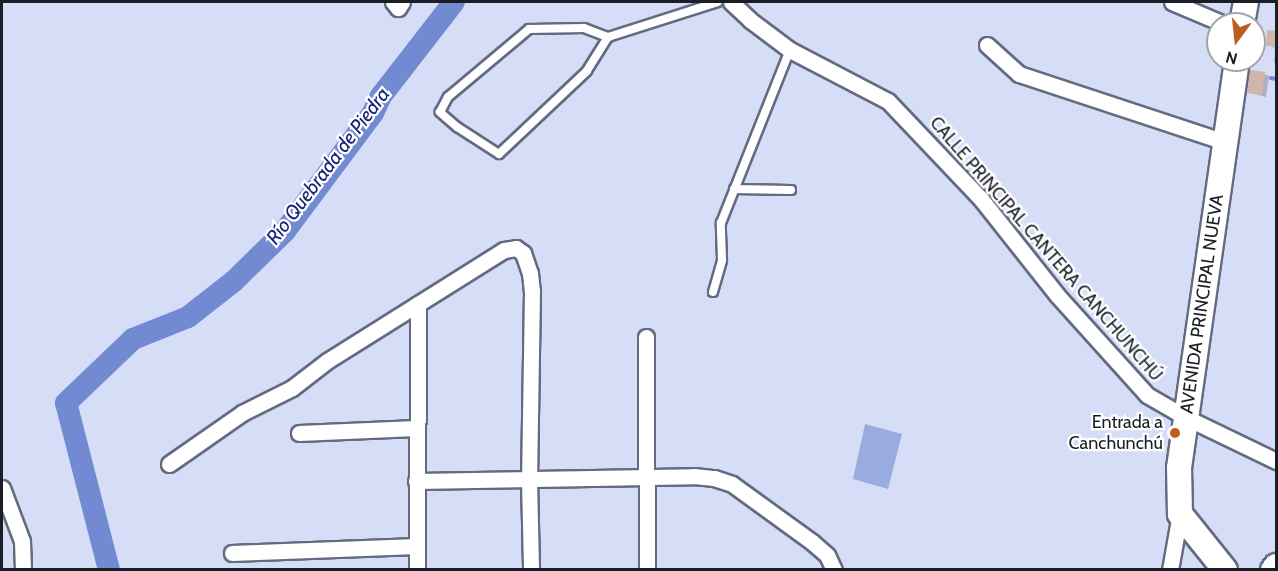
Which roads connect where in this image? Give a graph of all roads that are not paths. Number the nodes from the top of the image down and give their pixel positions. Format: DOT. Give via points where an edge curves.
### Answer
graph roads {
  1 [pos="393,2"];
  2 [pos="402,2"];
  3 [pos="718,2"];
  4 [pos="731,2"];
  5 [pos="1172,2"];
  6 [pos="1206,16"];
  7 [pos="608,37"];
  8 [pos="987,45"];
  9 [pos="790,50"];
  10 [pos="1235,72"];
  11 [pos="1225,142"];
  12 [pos="734,189"];
  13 [pos="791,190"];
  14 [pos="713,292"];
  15 [pos="418,304"];
  16 [pos="646,337"];
  17 [pos="1187,418"];
  18 [pos="416,428"];
  19 [pos="299,433"];
  20 [pos="1276,461"];
  21 [pos="169,464"];
  22 [pos="647,477"];
  23 [pos="529,479"];
  24 [pos="416,481"];
  25 [pos="2,488"];
  26 [pos="1180,514"];
  27 [pos="416,546"];
  28 [pos="232,553"];
  29 [pos="1276,566"];
  30 [pos="23,570"];
  31 [pos="417,570"];
  32 [pos="531,570"];
  33 [pos="646,570"];
  34 [pos="834,570"];
  35 [pos="1170,570"];
  36 [pos="1225,570"];
  37 [pos="1273,570"];
  1 -- 2 [label="street" via="398,8"];
  3 -- 7 [label="lane"];
  4 -- 9 [label="street, CALLE PRINCIPAL CANTERA CANCHUNCHÚ"];
  5 -- 6 [label="street"];
  7 -- 7 [label="lane" via="584,28 529,29 448,97 440,112 499,154 587,71"];
  8 -- 11 [label="street" via="1019,74"];
  9 -- 12 [label="lane"];
  9 -- 17 [label="street, CALLE PRINCIPAL CANTERA CANCHUNCHÚ" via="888,101 981,199 1058,295 1147,395"];
  10 -- 11 [label="highway, AVENIDA PRINCIPAL NUEVA"];
  11 -- 17 [label="highway, AVENIDA PRINCIPAL NUEVA"];
  12 -- 13 [label="lane"];
  12 -- 14 [label="lane" via="721,223 722,260"];
  15 -- 18 [label="street"];
  15 -- 21 [label="street" via="327,361 292,388 242,413"];
  15 -- 23 [label="street" via="504,250 516,248 523,253 532,291"];
  16 -- 22 [label="street"];
  17 -- 20 [label="street, CALLE PRINCIPAL CANTERA CANCHUNCHÚ"];
  17 -- 26 [label="highway, AVENIDA PRINCIPAL NUEVA" via="1179,468"];
  18 -- 19 [label="street"];
  18 -- 24 [label="street"];
  22 -- 23 [label="street"];
  22 -- 33 [label="street"];
  22 -- 34 [label="street" via="694,476 732,484 813,542 827,555"];
  23 -- 24 [label="street"];
  23 -- 32 [label="street"];
  24 -- 27 [label="street"];
  25 -- 30 [label="street" via="22,541"];
  26 -- 35 [label="street"];
  26 -- 36 [label="highway"];
  27 -- 28 [label="street"];
  27 -- 31 [label="street"];
  29 -- 37 [label="highway"];
}
